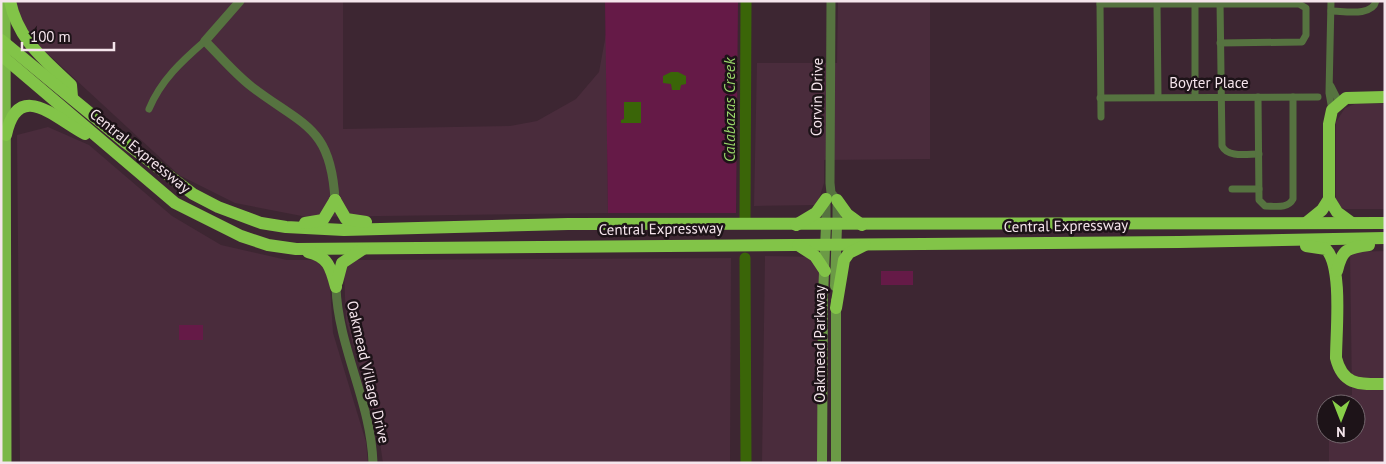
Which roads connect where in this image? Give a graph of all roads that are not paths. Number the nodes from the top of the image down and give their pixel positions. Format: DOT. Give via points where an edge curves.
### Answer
graph roads {
  1 [pos="5,1"];
  2 [pos="10,1"];
  3 [pos="240,1"];
  4 [pos="831,1"];
  5 [pos="1331,1"];
  6 [pos="1376,1"];
  7 [pos="1100,3"];
  8 [pos="1220,3"];
  9 [pos="1157,4"];
  10 [pos="1195,4"];
  11 [pos="1331,11"];
  12 [pos="205,41"];
  13 [pos="1220,43"];
  14 [pos="3,49"];
  15 [pos="72,96"];
  16 [pos="1195,97"];
  17 [pos="1221,97"];
  18 [pos="1258,97"];
  19 [pos="1293,97"];
  20 [pos="1318,97"];
  21 [pos="1385,97"];
  22 [pos="1100,98"];
  23 [pos="1158,98"];
  24 [pos="1336,106"];
  25 [pos="149,109"];
  26 [pos="1101,117"];
  27 [pos="6,135"];
  28 [pos="107,146"];
  29 [pos="1259,154"];
  30 [pos="1232,189"];
  31 [pos="1258,189"];
  32 [pos="831,197"];
  33 [pos="1329,199"];
  34 [pos="335,200"];
  35 [pos="218,206"];
  36 [pos="1306,223"];
  37 [pos="1352,223"];
  38 [pos="1385,223"];
  39 [pos="862,224"];
  40 [pos="795,225"];
  41 [pos="831,225"];
  42 [pos="448,227"];
  43 [pos="1385,238"];
  44 [pos="1179,242"];
  45 [pos="1385,243"];
  46 [pos="831,244"];
  47 [pos="868,244"];
  48 [pos="798,245"];
  49 [pos="365,248"];
  50 [pos="296,249"];
  51 [pos="825,271"];
  52 [pos="1336,276"];
  53 [pos="336,287"];
  54 [pos="836,308"];
  55 [pos="1385,384"];
  56 [pos="6,463"];
  57 [pos="374,463"];
  58 [pos="822,463"];
  59 [pos="836,463"];
  1 -- 14 [label="main road"];
  2 -- 15 [label="highway" via="20,32 71,85"];
  3 -- 12 [label="street"];
  4 -- 32 [label="street, Corvin Drive"];
  5 -- 11 [label="street"];
  6 -- 11 [label="street" via="1374,8 1367,11"];
  7 -- 9 [label="street"];
  7 -- 22 [label="street"];
  8 -- 10 [label="street"];
  8 -- 13 [label="street"];
  8 -- 13 [label="street" via="1302,4 1306,11 1306,35 1299,43"];
  9 -- 10 [label="street"];
  9 -- 23 [label="street"];
  10 -- 16 [label="street"];
  11 -- 24 [label="street" via="1331,86"];
  12 -- 25 [label="street" via="179,63 156,92"];
  12 -- 34 [label="street" via="248,83 313,131 332,167"];
  13 -- 17 [label="street"];
  14 -- 15 [label="highway, Central Expressway"];
  14 -- 27 [label="main road"];
  14 -- 28 [label="highway, Central Expressway"];
  15 -- 35 [label="highway, Central Expressway" via="192,194"];
  16 -- 17 [label="street, Boyter Place"];
  16 -- 23 [label="street, Boyter Place"];
  17 -- 18 [label="street, Boyter Place"];
  17 -- 29 [label="street" via="1224,149 1231,154"];
  18 -- 19 [label="street, Boyter Place"];
  18 -- 29 [label="street"];
  19 -- 20 [label="street, Boyter Place"];
  19 -- 31 [label="street" via="1292,202 1285,206 1262,205"];
  21 -- 24 [label="highway" via="1350,98"];
  22 -- 23 [label="street, Boyter Place"];
  22 -- 26 [label="street"];
  24 -- 33 [label="highway" via="1329,124"];
  27 -- 28 [label="highway" via="15,111 33,106"];
  27 -- 56 [label="main road"];
  28 -- 50 [label="highway, Central Expressway" via="175,203 241,236 268,245"];
  29 -- 31 [label="street"];
  30 -- 31 [label="street"];
  32 -- 39 [label="highway"];
  32 -- 40 [label="highway" via="816,213"];
  32 -- 41 [label="street, Corvin Drive"];
  33 -- 36 [label="highway" via="1322,210"];
  33 -- 37 [label="highway" via="1337,212"];
  34 -- 35 [label="highway" via="323,220 286,224"];
  34 -- 42 [label="highway" via="342,215 352,222 433,223"];
  35 -- 42 [label="highway, Central Expressway" via="261,223 310,230"];
  36 -- 37 [label="highway, Central Expressway"];
  36 -- 39 [label="highway, Central Expressway"];
  37 -- 38 [label="highway, Central Expressway"];
  39 -- 41 [label="highway, Central Expressway"];
  40 -- 41 [label="highway, Central Expressway"];
  40 -- 42 [label="highway, Central Expressway"];
  41 -- 46 [label="main road, Oakmead Parkway"];
  43 -- 44 [label="highway, Central Expressway"];
  44 -- 47 [label="highway, Central Expressway"];
  44 -- 52 [label="highway" via="1202,246 1320,247 1332,257"];
  45 -- 52 [label="highway" via="1348,249 1341,256"];
  46 -- 47 [label="highway, Central Expressway"];
  46 -- 48 [label="highway, Central Expressway"];
  46 -- 51 [label="main road, Oakmead Parkway"];
  46 -- 54 [label="main road, Oakmead Parkway"];
  47 -- 54 [label="highway" via="844,260"];
  48 -- 49 [label="highway, Central Expressway"];
  48 -- 51 [label="highway" via="815,256"];
  49 -- 50 [label="highway, Central Expressway"];
  49 -- 53 [label="highway" via="342,263"];
  50 -- 53 [label="highway" via="325,258"];
  51 -- 58 [label="main road, Oakmead Parkway"];
  52 -- 55 [label="highway" via="1338,367 1345,377 1354,382"];
  53 -- 57 [label="street, Oakmead Village Drive" via="337,311 368,424"];
  54 -- 59 [label="main road, Oakmead Parkway"];
}
